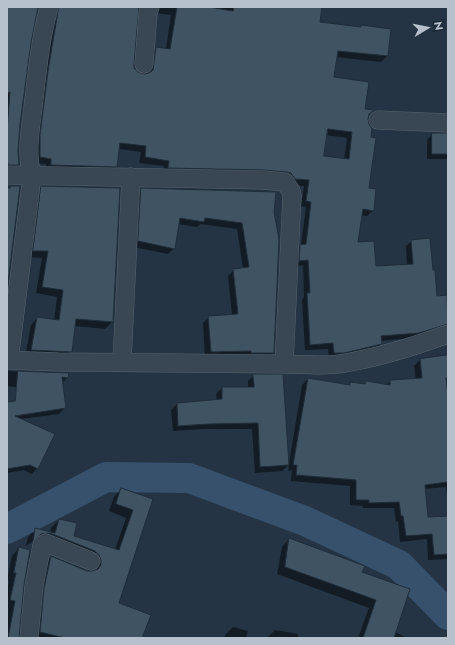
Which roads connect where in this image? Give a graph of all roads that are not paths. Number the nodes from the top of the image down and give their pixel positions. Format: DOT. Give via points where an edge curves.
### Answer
graph roads {
  1 [pos="49,7"];
  2 [pos="150,7"];
  3 [pos="144,64"];
  4 [pos="378,120"];
  5 [pos="448,123"];
  6 [pos="7,175"];
  7 [pos="32,176"];
  8 [pos="131,177"];
  9 [pos="448,334"];
  10 [pos="8,360"];
  11 [pos="122,362"];
  12 [pos="284,364"];
  13 [pos="91,561"];
  14 [pos="29,638"];
  1 -- 7 [label="street" via="41,40 28,150"];
  2 -- 3 [label="street"];
  4 -- 5 [label="street"];
  6 -- 7 [label="street"];
  7 -- 8 [label="street"];
  7 -- 10 [label="street"];
  8 -- 11 [label="street"];
  8 -- 12 [label="street" via="285,182 292,196"];
  9 -- 12 [label="street" via="417,345 345,363"];
  10 -- 11 [label="street"];
  11 -- 12 [label="street"];
  13 -- 14 [label="street" via="46,544 42,545 34,586"];
}
